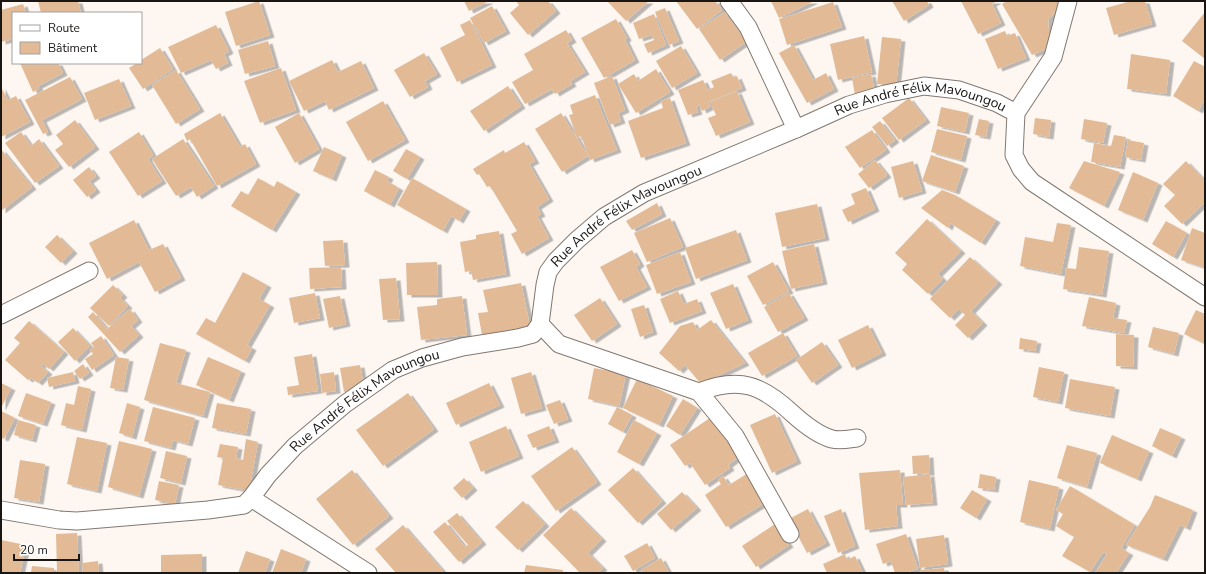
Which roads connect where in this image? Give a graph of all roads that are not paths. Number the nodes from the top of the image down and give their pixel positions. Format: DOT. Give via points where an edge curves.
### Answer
graph roads {
  1 [pos="729,1"];
  2 [pos="1068,1"];
  3 [pos="1016,113"];
  4 [pos="796,129"];
  5 [pos="89,271"];
  6 [pos="1205,296"];
  7 [pos="1,315"];
  8 [pos="540,324"];
  9 [pos="699,392"];
  10 [pos="857,438"];
  11 [pos="251,498"];
  12 [pos="1,510"];
  13 [pos="790,534"];
  14 [pos="368,573"];
  1 -- 4 [label="street" via="748,27"];
  2 -- 3 [label="street" via="1053,57"];
  3 -- 4 [label="street, Rue André Félix Mavoungou" via="997,103 959,90 924,86 849,104"];
  3 -- 6 [label="street, Rue André Félix Mavoungou" via="1014,155 1032,182"];
  4 -- 8 [label="street, Rue André Félix Mavoungou" via="644,193 604,218 577,240 548,272"];
  5 -- 7 [label="street"];
  8 -- 9 [label="street" via="559,344"];
  8 -- 11 [label="street, Rue André Félix Mavoungou" via="533,334 455,349 422,358 393,370 345,404 296,446 268,475"];
  9 -- 10 [label="street" via="717,385 750,385 768,395 803,424 832,439"];
  9 -- 13 [label="street" via="735,436"];
  11 -- 12 [label="street, Rue André Félix Mavoungou" via="244,504 230,508 77,521"];
  11 -- 14 [label="street"];
}
